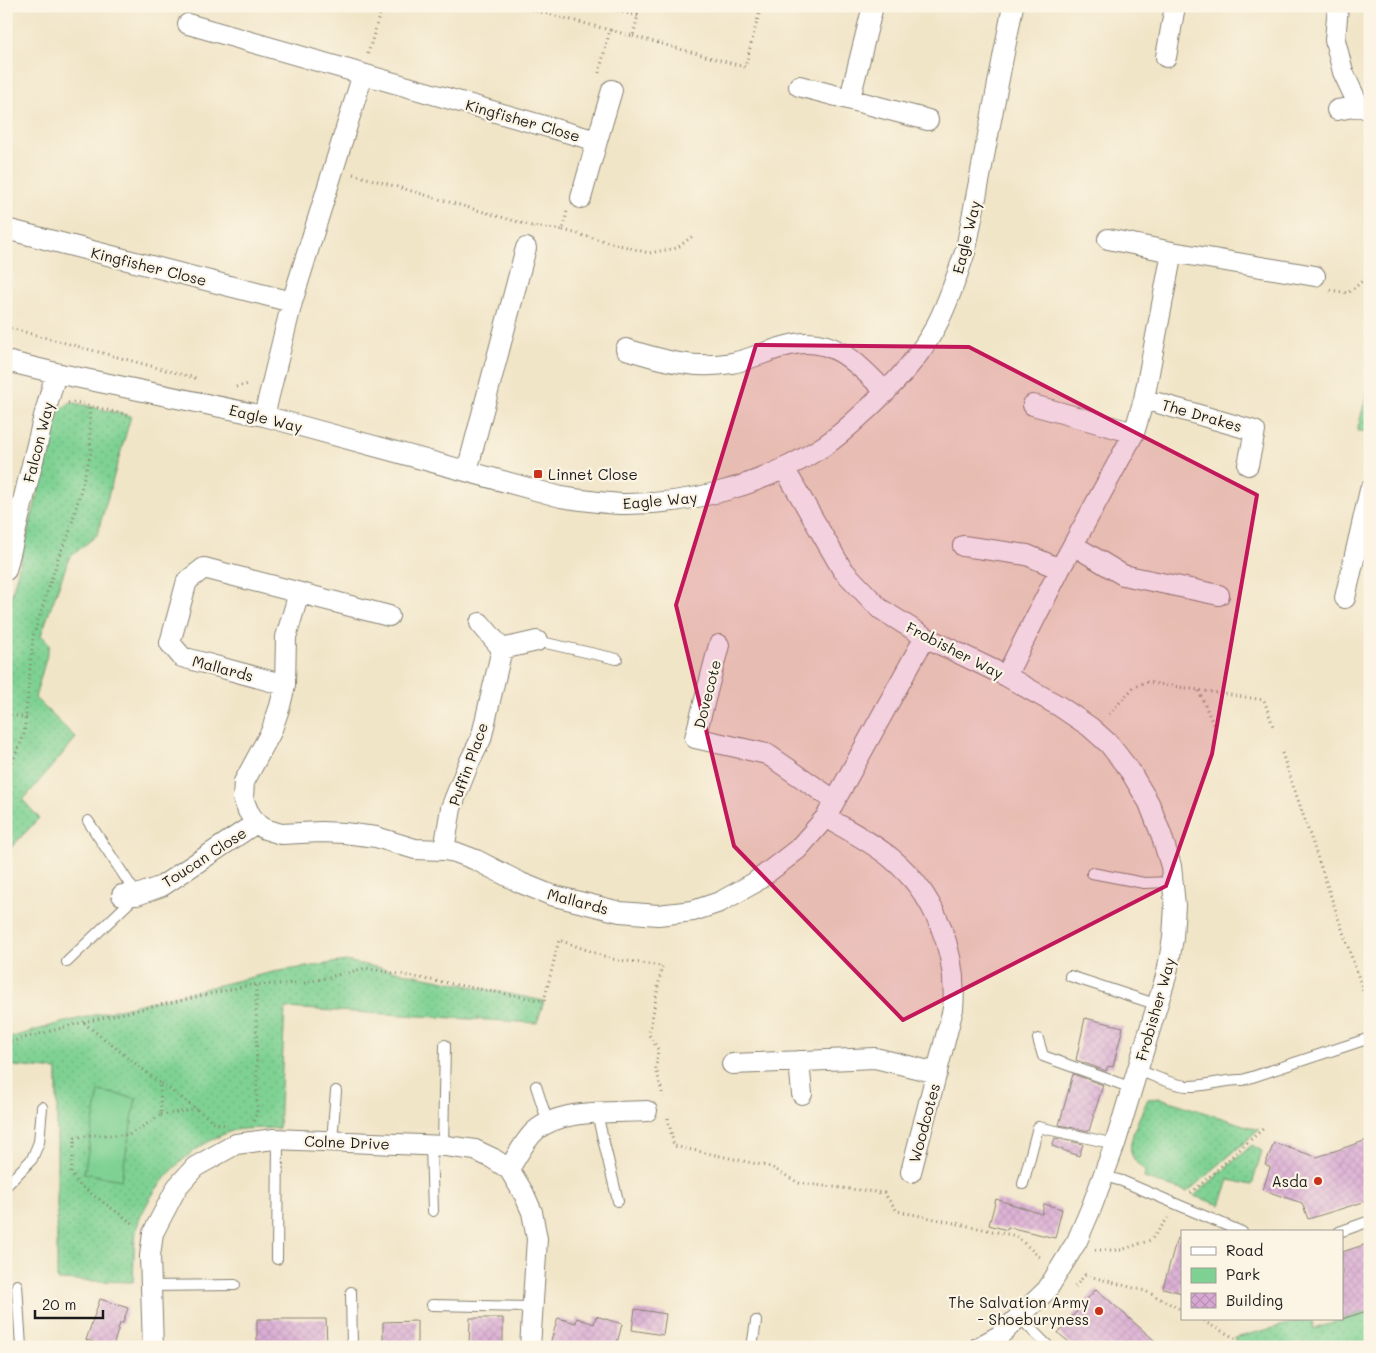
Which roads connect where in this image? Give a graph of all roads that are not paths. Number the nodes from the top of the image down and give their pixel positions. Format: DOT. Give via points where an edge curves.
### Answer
graph roads {
  1 [pos="873,6"];
  2 [pos="1013,6"];
  3 [pos="1174,6"];
  4 [pos="1338,6"];
  5 [pos="188,24"];
  6 [pos="1166,58"];
  7 [pos="363,74"];
  8 [pos="799,86"];
  9 [pos="612,90"];
  10 [pos="850,98"];
  11 [pos="1364,108"];
  12 [pos="1337,110"];
  13 [pos="928,120"];
  14 [pos="597,141"];
  15 [pos="580,198"];
  16 [pos="6,230"];
  17 [pos="1108,239"];
  18 [pos="526,248"];
  19 [pos="1172,252"];
  20 [pos="1315,276"];
  21 [pos="292,302"];
  22 [pos="626,349"];
  23 [pos="6,361"];
  24 [pos="56,373"];
  25 [pos="886,392"];
  26 [pos="1144,399"];
  27 [pos="1033,404"];
  28 [pos="264,416"];
  29 [pos="1134,433"];
  30 [pos="1248,464"];
  31 [pos="784,468"];
  32 [pos="467,472"];
  33 [pos="1370,490"];
  34 [pos="1073,545"];
  35 [pos="963,546"];
  36 [pos="1060,569"];
  37 [pos="6,570"];
  38 [pos="299,593"];
  39 [pos="1219,595"];
  40 [pos="1345,598"];
  41 [pos="389,616"];
  42 [pos="480,623"];
  43 [pos="925,637"];
  44 [pos="537,641"];
  45 [pos="719,645"];
  46 [pos="502,649"];
  47 [pos="617,659"];
  48 [pos="1006,676"];
  49 [pos="285,684"];
  50 [pos="830,809"];
  51 [pos="88,821"];
  52 [pos="256,823"];
  53 [pos="444,850"];
  54 [pos="1092,873"];
  55 [pos="1172,882"];
  56 [pos="130,895"];
  57 [pos="67,962"];
  58 [pos="1070,976"];
  59 [pos="1158,1005"];
  60 [pos="1370,1038"];
  61 [pos="1038,1039"];
  62 [pos="445,1045"];
  63 [pos="800,1062"];
  64 [pos="732,1064"];
  65 [pos="937,1073"];
  66 [pos="1135,1079"];
  67 [pos="536,1086"];
  68 [pos="336,1092"];
  69 [pos="802,1094"];
  70 [pos="42,1107"];
  71 [pos="647,1111"];
  72 [pos="597,1114"];
  73 [pos="548,1123"];
  74 [pos="278,1139"];
  75 [pos="332,1141"];
  76 [pos="1116,1144"];
  77 [pos="437,1145"];
  78 [pos="509,1169"];
  79 [pos="911,1172"];
  80 [pos="1104,1176"];
  81 [pos="1023,1184"];
  82 [pos="6,1186"];
  83 [pos="618,1201"];
  84 [pos="433,1212"];
  85 [pos="1370,1221"];
  86 [pos="1237,1230"];
  87 [pos="1344,1230"];
  88 [pos="277,1258"];
  89 [pos="17,1285"];
  90 [pos="235,1285"];
  91 [pos="150,1286"];
  92 [pos="351,1292"];
  93 [pos="432,1305"];
  94 [pos="532,1307"];
  95 [pos="1019,1317"];
  96 [pos="756,1321"];
  97 [pos="21,1347"];
  98 [pos="153,1347"];
  99 [pos="352,1347"];
  100 [pos="530,1347"];
  101 [pos="752,1347"];
  102 [pos="979,1347"];
  103 [pos="1049,1347"];
  1 -- 10 [label="street"];
  2 -- 25 [label="street, Eagle Way" via="966,249 954,286 935,328 911,364"];
  3 -- 6 [label="street"];
  4 -- 11 [label="street" via="1335,40 1343,72"];
  5 -- 7 [label="street, Kingfisher Close"];
  7 -- 14 [label="street, Kingfisher Close"];
  7 -- 21 [label="street"];
  8 -- 10 [label="street"];
  9 -- 14 [label="street, Kingfisher Close"];
  10 -- 13 [label="street"];
  11 -- 12 [label="street"];
  14 -- 15 [label="street, Kingfisher Close"];
  16 -- 21 [label="street, Kingfisher Close"];
  17 -- 19 [label="street"];
  18 -- 32 [label="street"];
  19 -- 20 [label="street"];
  19 -- 26 [label="street, The Drakes"];
  21 -- 28 [label="street"];
  22 -- 25 [label="street" via="667,361 710,365 732,363 795,344 827,346 842,352"];
  23 -- 24 [label="street, Eagle Way"];
  24 -- 28 [label="street, Eagle Way"];
  24 -- 37 [label="street, Falcon Way"];
  25 -- 31 [label="street, Eagle Way" via="834,439"];
  26 -- 29 [label="street, The Drakes"];
  26 -- 30 [label="street, The Drakes" via="1255,431"];
  27 -- 29 [label="street"];
  28 -- 32 [label="street, Eagle Way"];
  29 -- 34 [label="street, The Drakes"];
  31 -- 32 [label="street, Eagle Way" via="699,497 637,504 586,501"];
  31 -- 43 [label="street, Frobisher Way" via="842,569 879,608"];
  33 -- 40 [label="street"];
  34 -- 36 [label="street, The Drakes"];
  34 -- 39 [label="street" via="1123,576"];
  35 -- 36 [label="street" via="1027,555"];
  36 -- 48 [label="street, The Drakes"];
  38 -- 41 [label="street, Mallards"];
  38 -- 49 [label="street" via="286,637"];
  38 -- 49 [label="street, Mallards" via="204,568 187,581 170,643 182,657"];
  42 -- 46 [label="street"];
  43 -- 48 [label="street, Frobisher Way"];
  43 -- 50 [label="street, Mallards"];
  44 -- 46 [label="street"];
  44 -- 47 [label="lane"];
  45 -- 50 [label="street, Dovecote" via="696,738 766,754"];
  46 -- 53 [label="street, Puffin Place" via="481,739 451,808"];
  48 -- 55 [label="street, Frobisher Way" via="1059,706 1109,744 1149,803 1171,866"];
  49 -- 52 [label="street" via="271,732 244,782 243,798"];
  50 -- 53 [label="street, Mallards" via="798,849 754,883 720,902 693,911 658,915 620,912 551,895 476,860"];
  50 -- 65 [label="street, Woodcotes" via="890,857 919,887 938,919 948,947 954,991 953,1009"];
  51 -- 56 [label="lane"];
  52 -- 53 [label="street, Mallards" via="281,834 344,833 376,837 415,849"];
  52 -- 56 [label="street, Toucan Close" via="162,886"];
  54 -- 55 [label="lane" via="1144,883"];
  55 -- 59 [label="street, Frobisher Way" via="1175,905 1173,938"];
  56 -- 57 [label="lane"];
  58 -- 59 [label="lane"];
  59 -- 66 [label="street, Frobisher Way"];
  60 -- 66 [label="lane" via="1243,1080 1185,1086"];
  61 -- 66 [label="lane" via="1043,1056"];
  62 -- 77 [label="lane"];
  63 -- 64 [label="street, Woodcotes"];
  63 -- 65 [label="street, Woodcotes" via="875,1058"];
  63 -- 69 [label="street"];
  65 -- 79 [label="street, Woodcotes"];
  66 -- 76 [label="street, Frobisher Way"];
  67 -- 73 [label="lane"];
  68 -- 75 [label="lane"];
  70 -- 82 [label="lane" via="39,1142 32,1158"];
  71 -- 72 [label="street"];
  72 -- 73 [label="street" via="576,1114"];
  72 -- 83 [label="lane"];
  73 -- 78 [label="street" via="535,1132"];
  74 -- 75 [label="street, Colne Drive"];
  74 -- 88 [label="lane"];
  74 -- 91 [label="street, Colne Drive" via="236,1144 195,1167 177,1187 154,1233"];
  75 -- 77 [label="street, Colne Drive"];
  76 -- 80 [label="street, Frobisher Way"];
  76 -- 81 [label="lane" via="1038,1127"];
  77 -- 78 [label="street, Colne Drive" via="475,1150"];
  77 -- 84 [label="lane"];
  78 -- 94 [label="street, Colne Drive" via="532,1212 537,1239"];
  80 -- 86 [label="lane" via="1122,1180"];
  80 -- 95 [label="street, Frobisher Way" via="1077,1241 1059,1274"];
  85 -- 87 [label="lane"];
  89 -- 97 [label="lane"];
  90 -- 91 [label="lane"];
  91 -- 98 [label="street, Colne Drive"];
  92 -- 99 [label="lane"];
  93 -- 94 [label="lane"];
  94 -- 100 [label="street, Colne Drive"];
  95 -- 102 [label="street, Frobisher Way" via="999,1336"];
  95 -- 103 [label="lane"];
  96 -- 101 [label="lane"];
}
